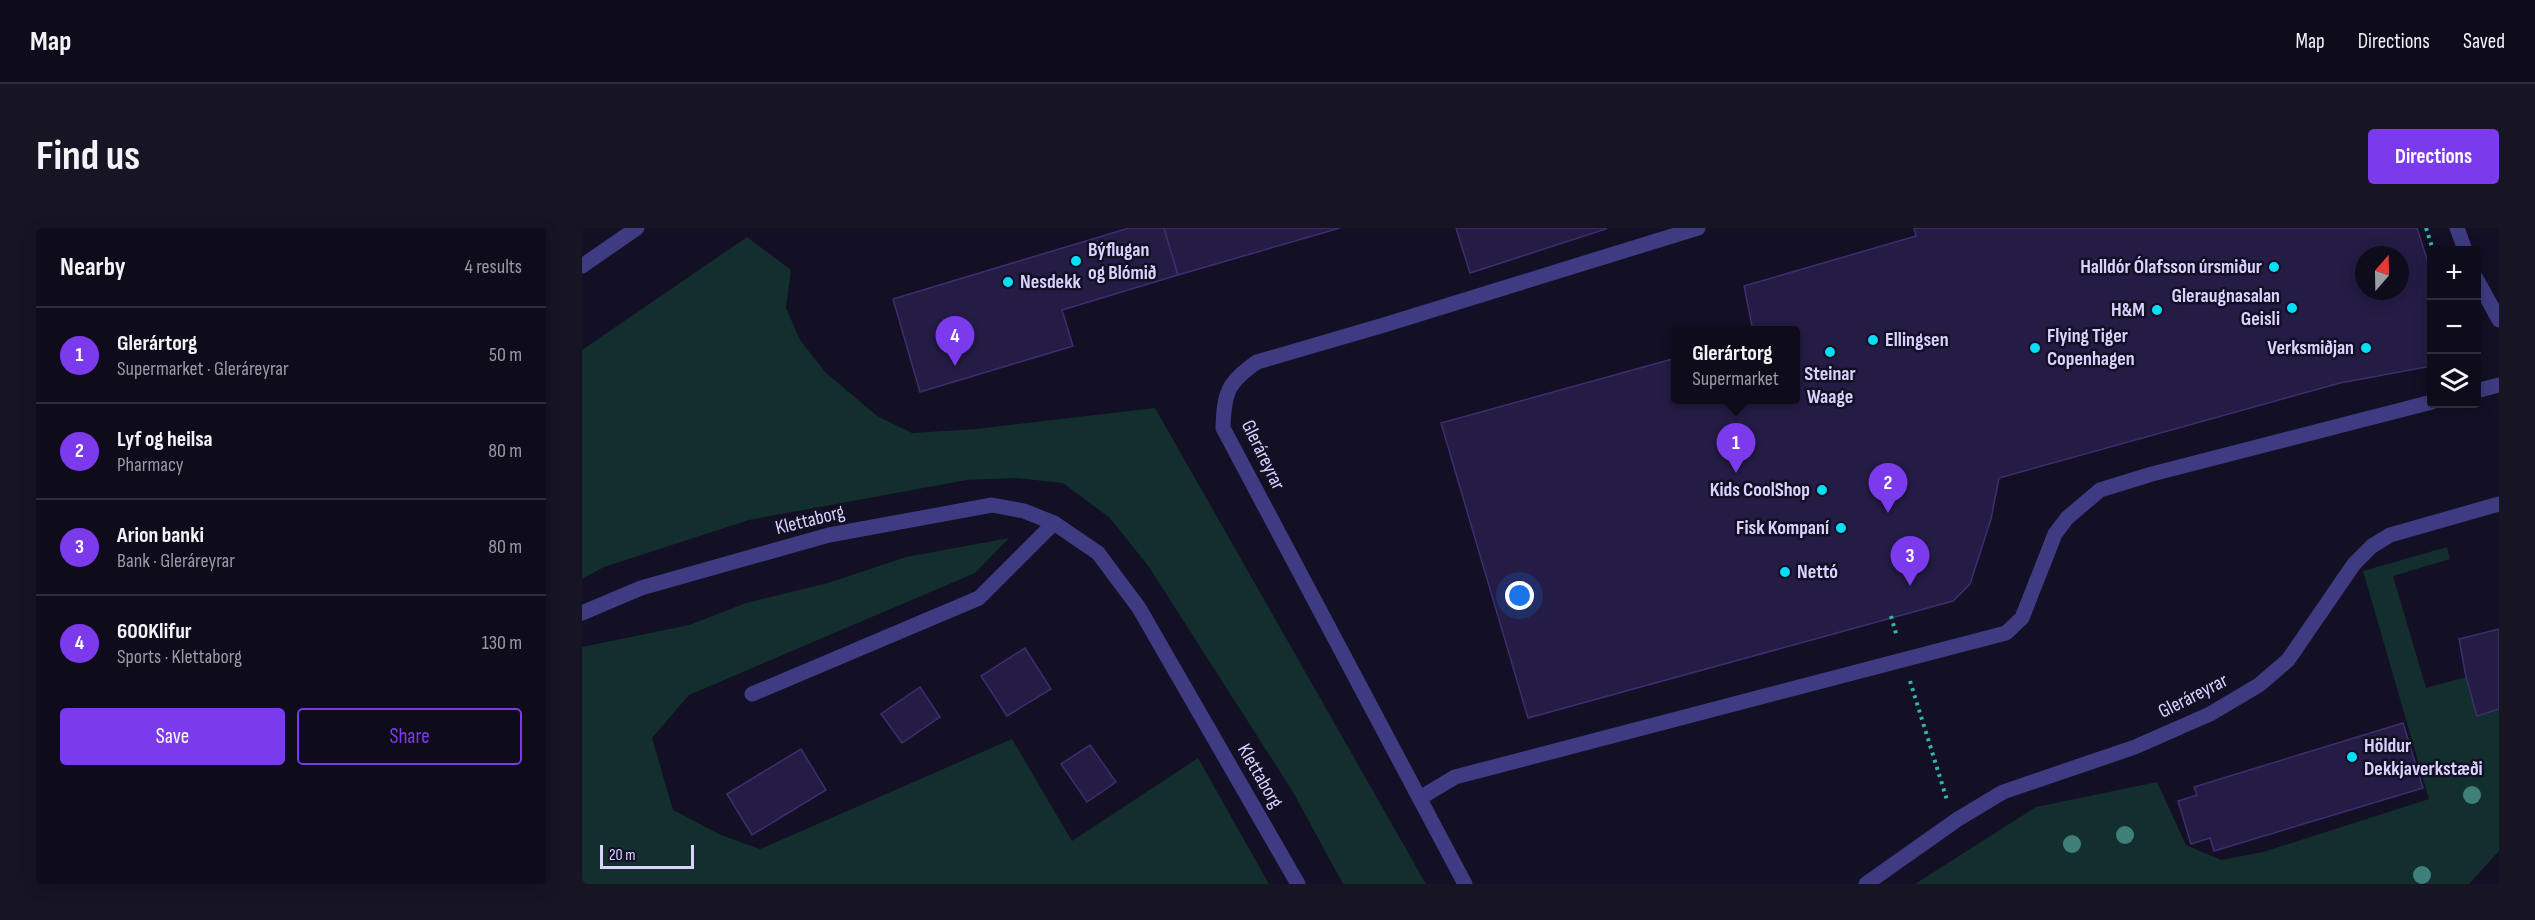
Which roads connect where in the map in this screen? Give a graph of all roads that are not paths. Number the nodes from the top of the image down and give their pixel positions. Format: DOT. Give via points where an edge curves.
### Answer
graph roads {
  1 [pos="638,228"];
  2 [pos="1698,228"];
  3 [pos="2457,228"];
  4 [pos="2464,246"];
  5 [pos="582,266"];
  6 [pos="2481,287"];
  7 [pos="2499,320"];
  8 [pos="2499,385"];
  9 [pos="2481,390"];
  10 [pos="2427,403"];
  11 [pos="2499,504"];
  12 [pos="1054,523"];
  13 [pos="582,613"];
  14 [pos="752,694"];
  15 [pos="1420,798"];
  16 [pos="1298,884"];
  17 [pos="1465,884"];
  18 [pos="1866,884"];
  1 -- 5 [label="street"];
  2 -- 15 [label="street, Gleráreyrar" via="1257,362 1228,387 1223,428"];
  3 -- 4 [label="street"];
  6 -- 7 [label="street"];
  8 -- 9 [label="street"];
  10 -- 15 [label="street" via="2100,490 2067,518 2055,534 2022,618 2006,633 1455,777"];
  11 -- 18 [label="street, Gleráreyrar" via="2390,535 2372,546 2342,581 2288,660 2259,685 2210,714 2135,747 2003,792"];
  12 -- 13 [label="street, Klettaborg" via="1024,511 992,505 829,535 641,588"];
  12 -- 14 [label="street" via="979,598"];
  12 -- 16 [label="street, Klettaborg" via="1098,553 1139,608"];
  15 -- 17 [label="street, Gleráreyrar"];
}
